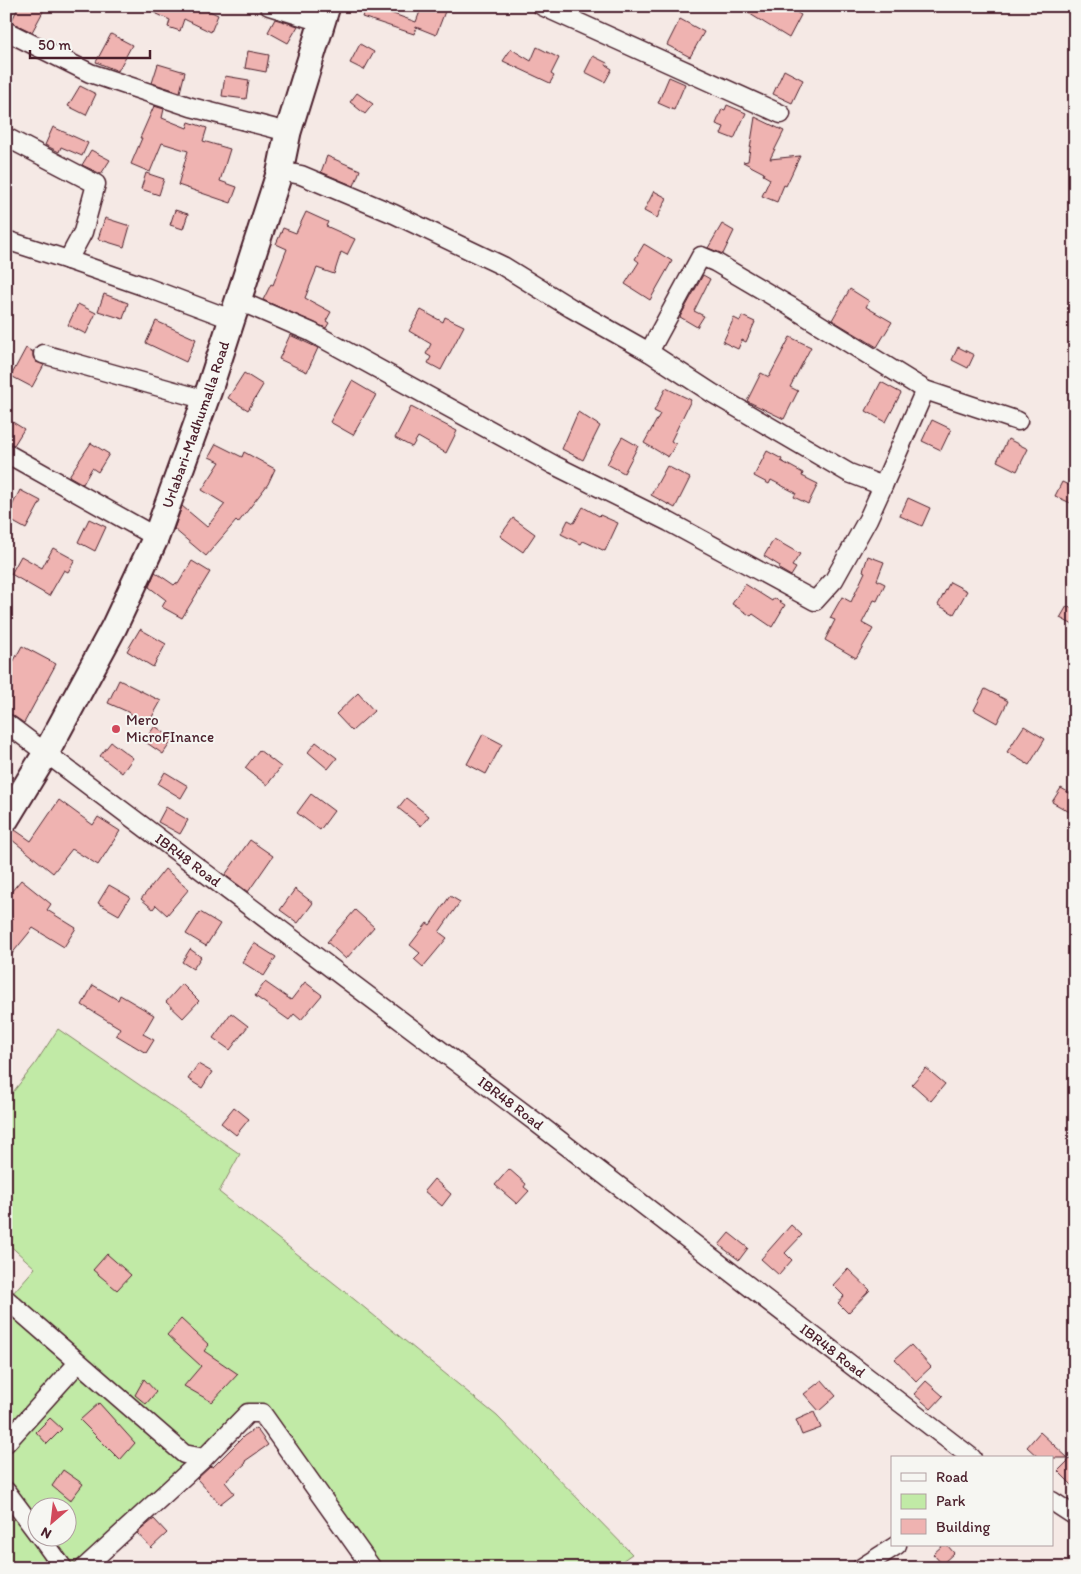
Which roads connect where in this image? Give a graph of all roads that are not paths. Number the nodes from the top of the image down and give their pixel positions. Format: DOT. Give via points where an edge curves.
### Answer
graph roads {
  1 [pos="269,6"];
  2 [pos="542,6"];
  3 [pos="324,14"];
  4 [pos="6,31"];
  5 [pos="781,114"];
  6 [pos="288,132"];
  7 [pos="6,138"];
  8 [pos="280,171"];
  9 [pos="6,240"];
  10 [pos="68,260"];
  11 [pos="234,310"];
  12 [pos="649,352"];
  13 [pos="42,354"];
  14 [pos="925,390"];
  15 [pos="206,400"];
  16 [pos="1018,421"];
  17 [pos="6,453"];
  18 [pos="883,486"];
  19 [pos="156,537"];
  20 [pos="6,723"];
  21 [pos="46,753"];
  22 [pos="6,819"];
  23 [pos="6,1299"];
  24 [pos="78,1363"];
  25 [pos="6,1443"];
  26 [pos="969,1456"];
  27 [pos="204,1458"];
  28 [pos="6,1491"];
  29 [pos="1054,1502"];
  30 [pos="1075,1516"];
  31 [pos="28,1520"];
  32 [pos="47,1546"];
  33 [pos="895,1546"];
  34 [pos="63,1568"];
  35 [pos="84,1568"];
  36 [pos="372,1568"];
  37 [pos="861,1568"];
  1 -- 3 [label="street"];
  2 -- 5 [label="street"];
  3 -- 6 [label="main road, Urlabari-Madhumalla Road"];
  4 -- 6 [label="street" via="90,73 191,107"];
  6 -- 8 [label="main road, Urlabari-Madhumalla Road"];
  7 -- 10 [label="street" via="96,184 83,232"];
  8 -- 11 [label="main road, Urlabari-Madhumalla Road"];
  8 -- 12 [label="street" via="302,175 495,262"];
  9 -- 10 [label="street"];
  10 -- 11 [label="street"];
  11 -- 15 [label="main road, Urlabari-Madhumalla Road"];
  11 -- 18 [label="street" via="311,332 554,465 669,522 815,601 834,580"];
  12 -- 14 [label="street" via="701,256 788,305"];
  12 -- 18 [label="street" via="849,473"];
  13 -- 15 [label="street"];
  14 -- 16 [label="street"];
  14 -- 18 [label="street"];
  15 -- 19 [label="main road, Urlabari-Madhumalla Road"];
  17 -- 19 [label="street"];
  19 -- 21 [label="main road, Urlabari-Madhumalla Road" via="114,627"];
  20 -- 21 [label="street, IBR48 Road"];
  21 -- 22 [label="main road, Urlabari-Madhumalla Road"];
  21 -- 26 [label="street, IBR48 Road" via="537,1123"];
  23 -- 24 [label="street"];
  24 -- 25 [label="street"];
  24 -- 27 [label="street" via="184,1454"];
  27 -- 35 [label="street"];
  27 -- 36 [label="street" via="248,1413 262,1413"];
  28 -- 31 [label="street"];
  29 -- 30 [label="street"];
  32 -- 34 [label="street"];
  33 -- 37 [label="street"];
}
